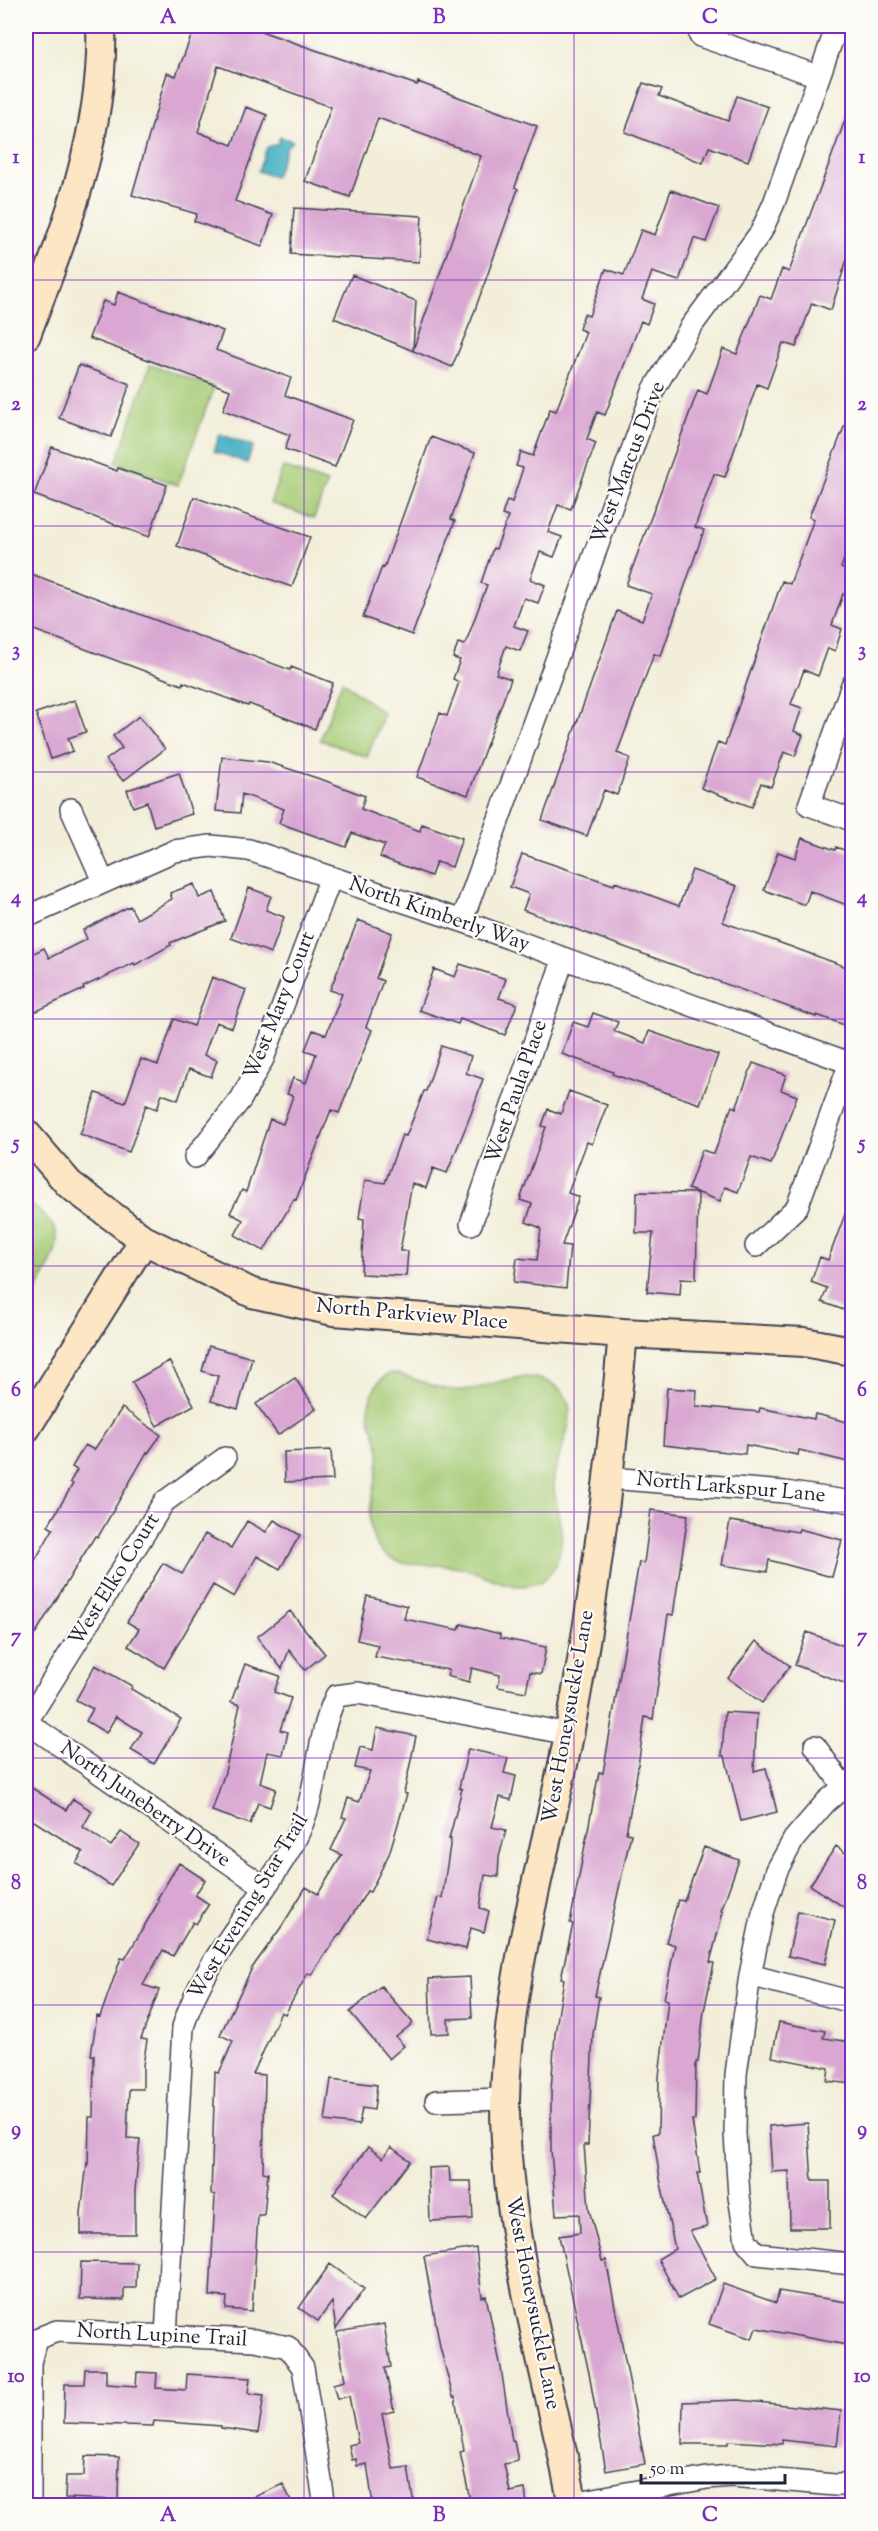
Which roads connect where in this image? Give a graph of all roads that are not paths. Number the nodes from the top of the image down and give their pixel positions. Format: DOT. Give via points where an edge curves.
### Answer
graph roads {
  1 [pos="101,26"];
  2 [pos="837,26"];
  3 [pos="700,36"];
  4 [pos="818,76"];
  5 [pos="26,335"];
  6 [pos="852,685"];
  7 [pos="71,809"];
  8 [pos="852,820"];
  9 [pos="331,877"];
  10 [pos="104,881"];
  11 [pos="26,917"];
  12 [pos="462,921"];
  13 [pos="563,960"];
  14 [pos="851,1063"];
  15 [pos="26,1134"];
  16 [pos="195,1157"];
  17 [pos="471,1224"];
  18 [pos="144,1240"];
  19 [pos="756,1246"];
  20 [pos="623,1333"];
  21 [pos="852,1350"];
  22 [pos="26,1428"];
  23 [pos="225,1458"];
  24 [pos="609,1478"];
  25 [pos="852,1502"];
  26 [pos="26,1723"];
  27 [pos="569,1734"];
  28 [pos="815,1746"];
  29 [pos="848,1783"];
  30 [pos="264,1887"];
  31 [pos="750,1975"];
  32 [pos="852,2002"];
  33 [pos="506,2099"];
  34 [pos="436,2101"];
  35 [pos="852,2264"];
  36 [pos="166,2336"];
  37 [pos="852,2480"];
  38 [pos="573,2504"];
  39 [pos="30,2505"];
  40 [pos="325,2505"];
  1 -- 5 [label="street" via="99,79 85,161"];
  2 -- 4 [label="street, West Marcus Drive"];
  3 -- 4 [label="street"];
  4 -- 12 [label="street, West Marcus Drive" via="761,232 690,328 654,389"];
  6 -- 8 [label="street" via="809,805"];
  7 -- 10 [label="street"];
  9 -- 10 [label="street, North Kimberly Way" via="249,850 211,846 174,851"];
  9 -- 12 [label="street, North Kimberly Way"];
  9 -- 16 [label="street, West Mary Court" via="263,1059 241,1099"];
  10 -- 11 [label="street, North Kimberly Way"];
  12 -- 13 [label="street, North Kimberly Way"];
  13 -- 14 [label="street, North Kimberly Way"];
  13 -- 17 [label="street, West Paula Place"];
  14 -- 19 [label="street" via="797,1207"];
  15 -- 18 [label="street, North Parkview Place" via="69,1184"];
  18 -- 20 [label="street, North Parkview Place" via="239,1288 296,1304 334,1311"];
  18 -- 22 [label="street"];
  20 -- 21 [label="street, North Parkview Place" via="804,1342"];
  20 -- 24 [label="street, West Honeysuckle Lane"];
  23 -- 26 [label="street, West Elko Court" via="164,1502"];
  24 -- 25 [label="street, North Larkspur Lane" via="785,1492"];
  24 -- 27 [label="street, West Honeysuckle Lane"];
  26 -- 30 [label="street, North Juneberry Drive"];
  27 -- 30 [label="street, West Evening Star Trail" via="358,1693 336,1696 327,1716 309,1811"];
  27 -- 33 [label="street, West Honeysuckle Lane" via="517,1983"];
  28 -- 29 [label="street"];
  29 -- 31 [label="street" via="794,1839 777,1870"];
  30 -- 36 [label="street, West Evening Star Trail" via="202,1977 183,2027"];
  31 -- 32 [label="street"];
  31 -- 35 [label="street" via="736,2074 735,2134 746,2241 757,2254 769,2257"];
  33 -- 34 [label="street"];
  33 -- 38 [label="street, West Honeysuckle Lane" via="510,2198"];
  36 -- 39 [label="street, North Lupine Trail" via="57,2331 36,2338 30,2363"];
  36 -- 40 [label="street, North Lupine Trail" via="255,2340 288,2347 303,2368"];
  37 -- 38 [label="street" via="835,2485 731,2476 707,2478"];
}
